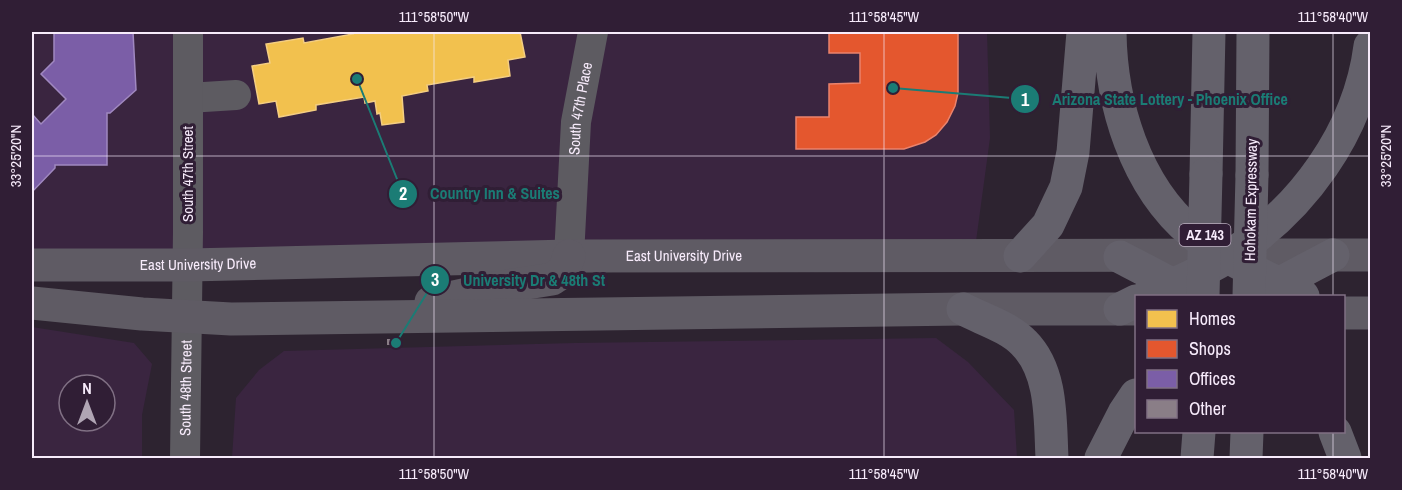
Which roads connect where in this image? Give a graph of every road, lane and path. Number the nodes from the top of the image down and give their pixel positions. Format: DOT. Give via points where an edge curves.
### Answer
graph roads {
  1 [pos="188,32"];
  2 [pos="593,32"];
  3 [pos="1083,32"];
  4 [pos="1110,32"];
  5 [pos="1209,32"];
  6 [pos="1253,32"];
  7 [pos="1371,46"];
  8 [pos="236,94"];
  9 [pos="188,98"];
  10 [pos="1333,255"];
  11 [pos="1371,255"];
  12 [pos="569,256"];
  13 [pos="1020,256"];
  14 [pos="1229,256"];
  15 [pos="1120,257"];
  16 [pos="32,265"];
  17 [pos="188,265"];
  18 [pos="1279,292"];
  19 [pos="1148,295"];
  20 [pos="1161,295"];
  21 [pos="1203,295"];
  22 [pos="1249,295"];
  23 [pos="1135,301"];
  24 [pos="32,303"];
  25 [pos="963,309"];
  26 [pos="1345,313"];
  27 [pos="1371,313"];
  28 [pos="187,317"];
  29 [pos="356,318"];
  30 [pos="1135,398"];
  31 [pos="1200,433"];
  32 [pos="1247,433"];
  33 [pos="1335,433"];
  34 [pos="185,459"];
  35 [pos="1052,459"];
  36 [pos="1101,459"];
  37 [pos="1198,459"];
  38 [pos="1246,459"];
  39 [pos="1345,459"];
  1 -- 9 [label="street, South 47th Street"];
  2 -- 12 [label="street, South 47th Place" via="576,122"];
  3 -- 13 [label="highway" via="1073,152 1066,187 1048,225"];
  4 -- 14 [label="highway" via="1120,112 1147,176 1192,233"];
  5 -- 21 [label="highway, AZ 143, bridge"];
  6 -- 22 [label="highway, Hohokam Expressway / AZ 143, bridge"];
  7 -- 14 [label="highway" via="1358,95 1337,144 1322,167 1278,217"];
  8 -- 9 [label="street"];
  9 -- 17 [label="street, South 47th Street"];
  10 -- 11 [label="main road, East University Drive"];
  10 -- 14 [label="main road, East University Drive"];
  10 -- 18 [label="highway"];
  12 -- 13 [label="main road, East University Drive"];
  12 -- 17 [label="main road, East University Drive"];
  12 -- 29 [label="main road" via="564,271 552,279"];
  13 -- 15 [label="main road, East University Drive"];
  14 -- 15 [label="main road, East University Drive"];
  14 -- 18 [label="highway"];
  14 -- 20 [label="highway"];
  15 -- 19 [label="highway"];
  16 -- 17 [label="main road, East University Drive"];
  17 -- 28 [label="street, South 47th Street"];
  23 -- 25 [label="main road"];
  24 -- 28 [label="main road"];
  25 -- 29 [label="main road"];
  25 -- 35 [label="highway" via="1024,342 1039,365 1046,390"];
  26 -- 27 [label="main road"];
  28 -- 29 [label="main road"];
  28 -- 34 [label="street, South 48th Street"];
  30 -- 36 [label="highway"];
  31 -- 37 [label="highway"];
  32 -- 38 [label="highway"];
  33 -- 39 [label="highway"];
}
